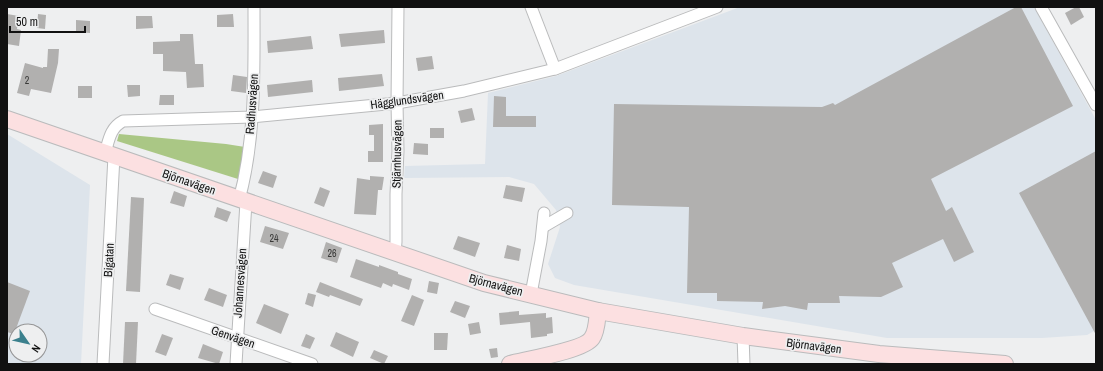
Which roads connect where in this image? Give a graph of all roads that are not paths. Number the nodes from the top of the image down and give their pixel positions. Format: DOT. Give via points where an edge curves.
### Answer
graph roads {
  1 [pos="254,7"];
  2 [pos="398,7"];
  3 [pos="530,7"];
  4 [pos="717,7"];
  5 [pos="1041,7"];
  6 [pos="555,69"];
  7 [pos="397,103"];
  8 [pos="1096,105"];
  9 [pos="252,117"];
  10 [pos="7,119"];
  11 [pos="110,155"];
  12 [pos="242,201"];
  13 [pos="544,213"];
  14 [pos="567,213"];
  15 [pos="543,227"];
  16 [pos="395,252"];
  17 [pos="531,294"];
  18 [pos="155,309"];
  19 [pos="598,311"];
  20 [pos="743,336"];
  21 [pos="236,338"];
  22 [pos="879,359"];
  23 [pos="103,364"];
  24 [pos="236,364"];
  25 [pos="312,364"];
  26 [pos="510,364"];
  27 [pos="744,364"];
  28 [pos="1005,364"];
  1 -- 9 [label="street, Radhusvägen"];
  2 -- 7 [label="street, Stjärnhusvägen"];
  3 -- 6 [label="street"];
  4 -- 6 [label="street, Hägglundsvägen"];
  5 -- 8 [label="street"];
  6 -- 7 [label="street, Hägglundsvägen" via="464,91"];
  7 -- 9 [label="street, Hägglundsvägen"];
  7 -- 16 [label="street, Stjärnhusvägen"];
  9 -- 11 [label="street, Hägglundsvägen" via="123,121 114,127 111,133"];
  9 -- 12 [label="street, Radhusvägen"];
  10 -- 11 [label="main road, Björnavägen"];
  11 -- 12 [label="main road, Björnavägen"];
  11 -- 23 [label="street, Bigatan"];
  12 -- 16 [label="main road, Björnavägen"];
  12 -- 21 [label="street, Johannesvägen"];
  13 -- 15 [label="street"];
  14 -- 15 [label="street"];
  15 -- 17 [label="street"];
  16 -- 17 [label="main road, Björnavägen" via="484,283"];
  17 -- 19 [label="main road, Björnavägen"];
  18 -- 21 [label="street, Genvägen"];
  19 -- 20 [label="main road, Björnavägen"];
  19 -- 26 [label="main road" via="594,334 586,345"];
  20 -- 22 [label="main road, Björnavägen"];
  20 -- 27 [label="street"];
  21 -- 24 [label="street, Johannesvägen"];
  21 -- 25 [label="street, Genvägen"];
  22 -- 28 [label="main road, Björnavägen"];
}
